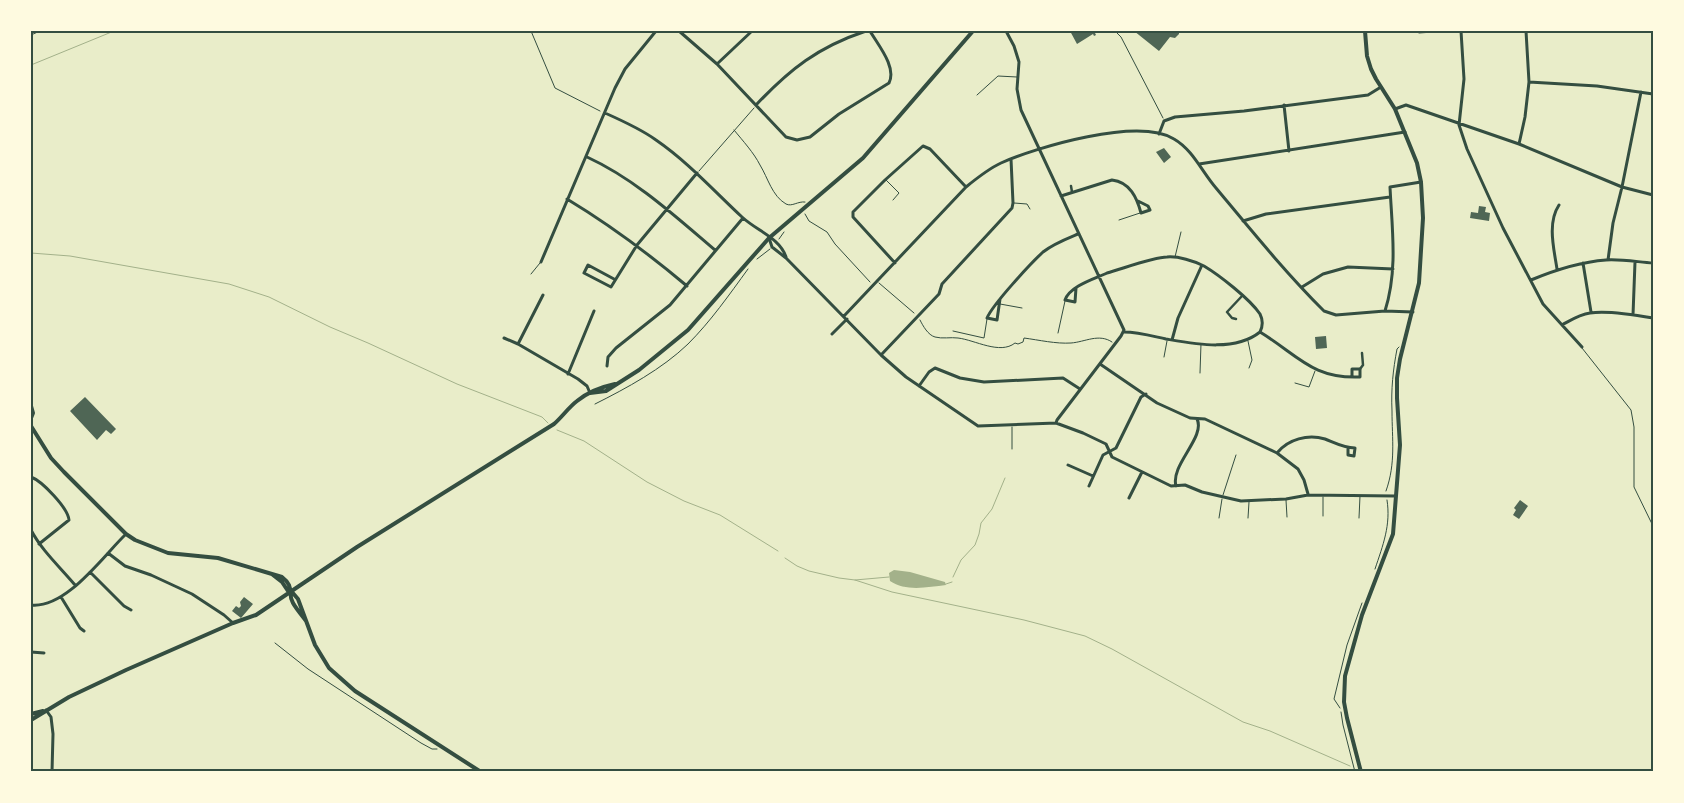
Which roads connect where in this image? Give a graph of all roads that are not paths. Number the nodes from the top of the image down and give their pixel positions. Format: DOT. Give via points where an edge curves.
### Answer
graph roads {
  1 [pos="656,31"];
  2 [pos="679,31"];
  3 [pos="752,31"];
  4 [pos="866,31"];
  5 [pos="870,31"];
  6 [pos="973,31"];
  7 [pos="1006,31"];
  8 [pos="1365,31"];
  9 [pos="1448,31"];
  10 [pos="1461,31"];
  11 [pos="1526,31"];
  12 [pos="1419,33"];
  13 [pos="717,64"];
  14 [pos="1018,77"];
  15 [pos="1529,82"];
  16 [pos="1381,87"];
  17 [pos="1641,92"];
  18 [pos="977,94"];
  19 [pos="1653,94"];
  20 [pos="756,105"];
  21 [pos="1284,106"];
  22 [pos="1395,109"];
  23 [pos="605,113"];
  24 [pos="1459,125"];
  25 [pos="1406,132"];
  26 [pos="1159,134"];
  27 [pos="1519,144"];
  28 [pos="1039,150"];
  29 [pos="1289,151"];
  30 [pos="587,156"];
  31 [pos="1011,159"];
  32 [pos="1199,164"];
  33 [pos="697,173"];
  34 [pos="886,180"];
  35 [pos="1421,182"];
  36 [pos="1071,186"];
  37 [pos="966,187"];
  38 [pos="1622,187"];
  39 [pos="1072,192"];
  40 [pos="1653,195"];
  41 [pos="1061,196"];
  42 [pos="1390,197"];
  43 [pos="567,199"];
  44 [pos="893,200"];
  45 [pos="1138,201"];
  46 [pos="1013,203"];
  47 [pos="1559,205"];
  48 [pos="666,209"];
  49 [pos="1030,210"];
  50 [pos="1141,213"];
  51 [pos="743,218"];
  52 [pos="1119,220"];
  53 [pos="1243,221"];
  54 [pos="1182,232"];
  55 [pos="1078,234"];
  56 [pos="769,238"];
  57 [pos="637,245"];
  58 [pos="715,250"];
  59 [pos="786,258"];
  60 [pos="1175,258"];
  61 [pos="1608,260"];
  62 [pos="541,262"];
  63 [pos="1635,262"];
  64 [pos="895,263"];
  65 [pos="1653,263"];
  66 [pos="1583,264"];
  67 [pos="1202,265"];
  68 [pos="1393,269"];
  69 [pos="1557,269"];
  70 [pos="531,274"];
  71 [pos="1100,276"];
  72 [pos="614,279"];
  73 [pos="1531,280"];
  74 [pos="687,286"];
  75 [pos="1302,287"];
  76 [pos="1076,288"];
  77 [pos="543,295"];
  78 [pos="1242,296"];
  79 [pos="1065,300"];
  80 [pos="1000,302"];
  81 [pos="1022,308"];
  82 [pos="594,311"];
  83 [pos="1385,311"];
  84 [pos="1413,312"];
  85 [pos="1591,312"];
  86 [pos="1634,315"];
  87 [pos="845,317"];
  88 [pos="987,318"];
  89 [pos="1653,318"];
  90 [pos="1236,319"];
  91 [pos="1562,326"];
  92 [pos="953,331"];
  93 [pos="1124,332"];
  94 [pos="1260,332"];
  95 [pos="1058,333"];
  96 [pos="832,334"];
  97 [pos="504,338"];
  98 [pos="1170,339"];
  99 [pos="1248,340"];
  100 [pos="518,344"];
  101 [pos="1201,344"];
  102 [pos="1582,347"];
  103 [pos="1362,353"];
  104 [pos="881,356"];
  105 [pos="1164,357"];
  106 [pos="1100,364"];
  107 [pos="607,366"];
  108 [pos="1249,368"];
  109 [pos="1360,369"];
  110 [pos="1316,370"];
  111 [pos="1200,373"];
  112 [pos="568,374"];
  113 [pos="1352,377"];
  114 [pos="1295,383"];
  115 [pos="919,386"];
  116 [pos="1080,389"];
  117 [pos="590,393"];
  118 [pos="1146,394"];
  119 [pos="31,406"];
  120 [pos="31,418"];
  121 [pos="1198,418"];
  122 [pos="1056,423"];
  123 [pos="31,426"];
  124 [pos="1012,426"];
  125 [pos="1012,448"];
  126 [pos="1348,448"];
  127 [pos="1110,452"];
  128 [pos="1277,453"];
  129 [pos="1236,456"];
  130 [pos="1068,465"];
  131 [pos="1142,472"];
  132 [pos="1093,476"];
  133 [pos="31,477"];
  134 [pos="1089,486"];
  135 [pos="1176,486"];
  136 [pos="1308,494"];
  137 [pos="1323,496"];
  138 [pos="1360,496"];
  139 [pos="1395,496"];
  140 [pos="1223,497"];
  141 [pos="1129,498"];
  142 [pos="1286,499"];
  143 [pos="1249,501"];
  144 [pos="1323,516"];
  145 [pos="1287,517"];
  146 [pos="1219,518"];
  147 [pos="1248,518"];
  148 [pos="1359,518"];
  149 [pos="1653,526"];
  150 [pos="31,530"];
  151 [pos="126,534"];
  152 [pos="39,544"];
  153 [pos="108,553"];
  154 [pos="90,572"];
  155 [pos="75,585"];
  156 [pos="292,592"];
  157 [pos="61,597"];
  158 [pos="31,605"];
  159 [pos="131,610"];
  160 [pos="233,623"];
  161 [pos="84,631"];
  162 [pos="31,652"];
  163 [pos="44,653"];
  164 [pos="45,710"];
  165 [pos="31,714"];
  166 [pos="31,720"];
  167 [pos="52,772"];
  168 [pos="481,772"];
  169 [pos="1361,772"];
  1 -- 23 [label="street" via="625,69"];
  2 -- 13 [label="street"];
  3 -- 13 [label="street"];
  4 -- 20 [label="street" via="816,53 781,79"];
  5 -- 20 [label="street" via="889,66 892,77 887,86 839,114 810,137 802,140 786,138"];
  6 -- 56 [label="street" via="863,158"];
  7 -- 14 [label="street" via="1017,53"];
  8 -- 16 [label="street" via="1371,69"];
  9 -- 12 [label="lane"];
  10 -- 24 [label="street" via="1464,79"];
  11 -- 15 [label="street"];
  13 -- 20 [label="street"];
  14 -- 18 [label="lane" via="998,76"];
  14 -- 28 [label="street" via="1020,110"];
  15 -- 17 [label="street"];
  15 -- 27 [label="street"];
  16 -- 21 [label="street" via="1368,95"];
  16 -- 22 [label="street"];
  17 -- 19 [label="street"];
  17 -- 38 [label="street"];
  21 -- 26 [label="street" via="1169,118 1164,121"];
  21 -- 29 [label="street"];
  22 -- 24 [label="street" via="1406,105"];
  22 -- 25 [label="street"];
  23 -- 30 [label="street"];
  23 -- 33 [label="street" via="657,140"];
  24 -- 27 [label="street"];
  24 -- 73 [label="street" via="1503,228"];
  25 -- 29 [label="street"];
  25 -- 35 [label="street"];
  26 -- 28 [label="street" via="1118,132 1062,142"];
  26 -- 32 [label="street" via="1175,139"];
  27 -- 38 [label="street"];
  28 -- 31 [label="street"];
  28 -- 41 [label="street"];
  29 -- 32 [label="street"];
  30 -- 43 [label="street"];
  30 -- 48 [label="street" via="627,179"];
  31 -- 37 [label="street"];
  31 -- 46 [label="street"];
  32 -- 53 [label="street"];
  33 -- 48 [label="street"];
  33 -- 51 [label="street"];
  34 -- 37 [label="street" via="923,146 927,146"];
  34 -- 44 [label="lane" via="900,193"];
  34 -- 64 [label="street" via="852,214"];
  35 -- 42 [label="street" via="1390,187"];
  35 -- 84 [label="street" via="1422,257"];
  36 -- 39 [label="street"];
  37 -- 64 [label="street"];
  38 -- 40 [label="street"];
  38 -- 61 [label="street"];
  39 -- 41 [label="street"];
  39 -- 45 [label="street" via="1119,181"];
  41 -- 55 [label="street"];
  42 -- 53 [label="street" via="1266,214"];
  42 -- 68 [label="street"];
  43 -- 57 [label="street"];
  43 -- 62 [label="street"];
  45 -- 50 [label="street"];
  45 -- 50 [label="street" via="1150,210"];
  46 -- 49 [label="lane" via="1027,204"];
  46 -- 104 [label="street" via="1008,213 942,284 939,294"];
  47 -- 69 [label="street" via="1554,213 1553,240"];
  48 -- 57 [label="street"];
  48 -- 58 [label="street"];
  50 -- 52 [label="lane"];
  51 -- 56 [label="street"];
  51 -- 58 [label="street"];
  53 -- 75 [label="street"];
  54 -- 60 [label="lane"];
  55 -- 71 [label="street"];
  55 -- 80 [label="street" via="1043,252"];
  56 -- 59 [label="street" via="772,247"];
  56 -- 59 [label="street" via="777,241"];
  56 -- 117 [label="street" via="688,330 639,370 606,391"];
  57 -- 72 [label="street"];
  57 -- 74 [label="street"];
  58 -- 74 [label="street"];
  59 -- 87 [label="street"];
  60 -- 67 [label="street"];
  60 -- 71 [label="street" via="1165,257"];
  61 -- 63 [label="street"];
  61 -- 66 [label="street"];
  62 -- 70 [label="lane"];
  63 -- 65 [label="street"];
  63 -- 86 [label="street"];
  64 -- 87 [label="street"];
  66 -- 69 [label="street"];
  66 -- 85 [label="street"];
  67 -- 78 [label="street"];
  67 -- 98 [label="street"];
  68 -- 75 [label="street" via="1348,267 1323,274"];
  68 -- 83 [label="street" via="1392,291"];
  69 -- 73 [label="street"];
  71 -- 76 [label="street"];
  71 -- 93 [label="street"];
  72 -- 72 [label="street" via="611,287 584,273 588,266"];
  73 -- 91 [label="street" via="1544,304"];
  74 -- 107 [label="street" via="670,305 616,348 608,358"];
  75 -- 83 [label="street" via="1324,311 1336,315"];
  76 -- 79 [label="street" via="1067,294"];
  76 -- 79 [label="street" via="1075,302"];
  77 -- 100 [label="street"];
  78 -- 90 [label="street" via="1227,312"];
  78 -- 94 [label="street" via="1260,315 1263,324"];
  79 -- 95 [label="lane"];
  80 -- 81 [label="lane"];
  80 -- 88 [label="street" via="990,310"];
  80 -- 88 [label="street" via="997,320"];
  82 -- 112 [label="street"];
  83 -- 84 [label="street"];
  84 -- 139 [label="street" via="1397,378 1400,445"];
  85 -- 86 [label="street"];
  85 -- 91 [label="street"];
  86 -- 89 [label="street"];
  87 -- 96 [label="street"];
  87 -- 104 [label="street"];
  88 -- 92 [label="lane" via="984,338"];
  91 -- 102 [label="street"];
  93 -- 98 [label="street"];
  93 -- 106 [label="street"];
  94 -- 99 [label="street"];
  94 -- 110 [label="street"];
  97 -- 100 [label="street"];
  98 -- 101 [label="street"];
  98 -- 105 [label="lane"];
  99 -- 101 [label="street"];
  99 -- 108 [label="lane" via="1252,360"];
  100 -- 112 [label="street"];
  101 -- 111 [label="lane"];
  102 -- 149 [label="lane" via="1631,410 1634,487"];
  103 -- 109 [label="street"];
  104 -- 115 [label="street"];
  106 -- 116 [label="street"];
  106 -- 118 [label="street"];
  109 -- 113 [label="street" via="1360,376"];
  109 -- 113 [label="street" via="1352,369"];
  110 -- 113 [label="street"];
  110 -- 114 [label="lane" via="1309,387"];
  112 -- 117 [label="street" via="587,386"];
  115 -- 116 [label="street" via="935,368 960,378 984,382 1063,378"];
  115 -- 124 [label="street" via="978,426"];
  116 -- 122 [label="street"];
  117 -- 156 [label="street" via="575,402 554,424 357,547"];
  118 -- 121 [label="street" via="1157,403 1190,418"];
  118 -- 127 [label="street" via="1141,397 1116,448"];
  119 -- 120 [label="street"];
  121 -- 128 [label="street"];
  121 -- 135 [label="street" via="1199,427 1176,475"];
  122 -- 124 [label="street"];
  122 -- 127 [label="street" via="1106,444"];
  123 -- 151 [label="street" via="51,458"];
  124 -- 125 [label="lane"];
  126 -- 128 [label="street" via="1312,438 1291,442"];
  127 -- 131 [label="street" via="1112,457"];
  127 -- 132 [label="street" via="1103,455"];
  128 -- 136 [label="street" via="1298,470"];
  129 -- 140 [label="lane"];
  130 -- 132 [label="street"];
  131 -- 135 [label="street"];
  131 -- 141 [label="street"];
  132 -- 134 [label="street"];
  133 -- 152 [label="street" via="38,479 69,515 69,520"];
  135 -- 140 [label="street" via="1185,485"];
  136 -- 137 [label="street"];
  136 -- 142 [label="street"];
  137 -- 138 [label="street"];
  137 -- 144 [label="lane"];
  138 -- 139 [label="street"];
  138 -- 148 [label="lane"];
  139 -- 169 [label="street" via="1393,534 1362,615 1345,676 1347,718"];
  140 -- 143 [label="street"];
  140 -- 146 [label="lane"];
  142 -- 143 [label="street"];
  142 -- 145 [label="lane"];
  143 -- 147 [label="lane"];
  150 -- 152 [label="street"];
  151 -- 153 [label="street"];
  151 -- 156 [label="street" via="168,553 218,558 282,577"];
  152 -- 155 [label="street"];
  153 -- 154 [label="street"];
  153 -- 160 [label="street" via="125,566 176,585"];
  154 -- 155 [label="street"];
  154 -- 159 [label="street"];
  155 -- 157 [label="street"];
  156 -- 160 [label="street" via="256,615"];
  156 -- 168 [label="street" via="293,603 306,621 315,646 329,668 355,691"];
  157 -- 158 [label="street" via="49,603"];
  157 -- 161 [label="street"];
  160 -- 164 [label="street"];
  162 -- 163 [label="street"];
  164 -- 165 [label="street"];
  164 -- 166 [label="street"];
  164 -- 167 [label="street" via="51,717 53,734"];
}
